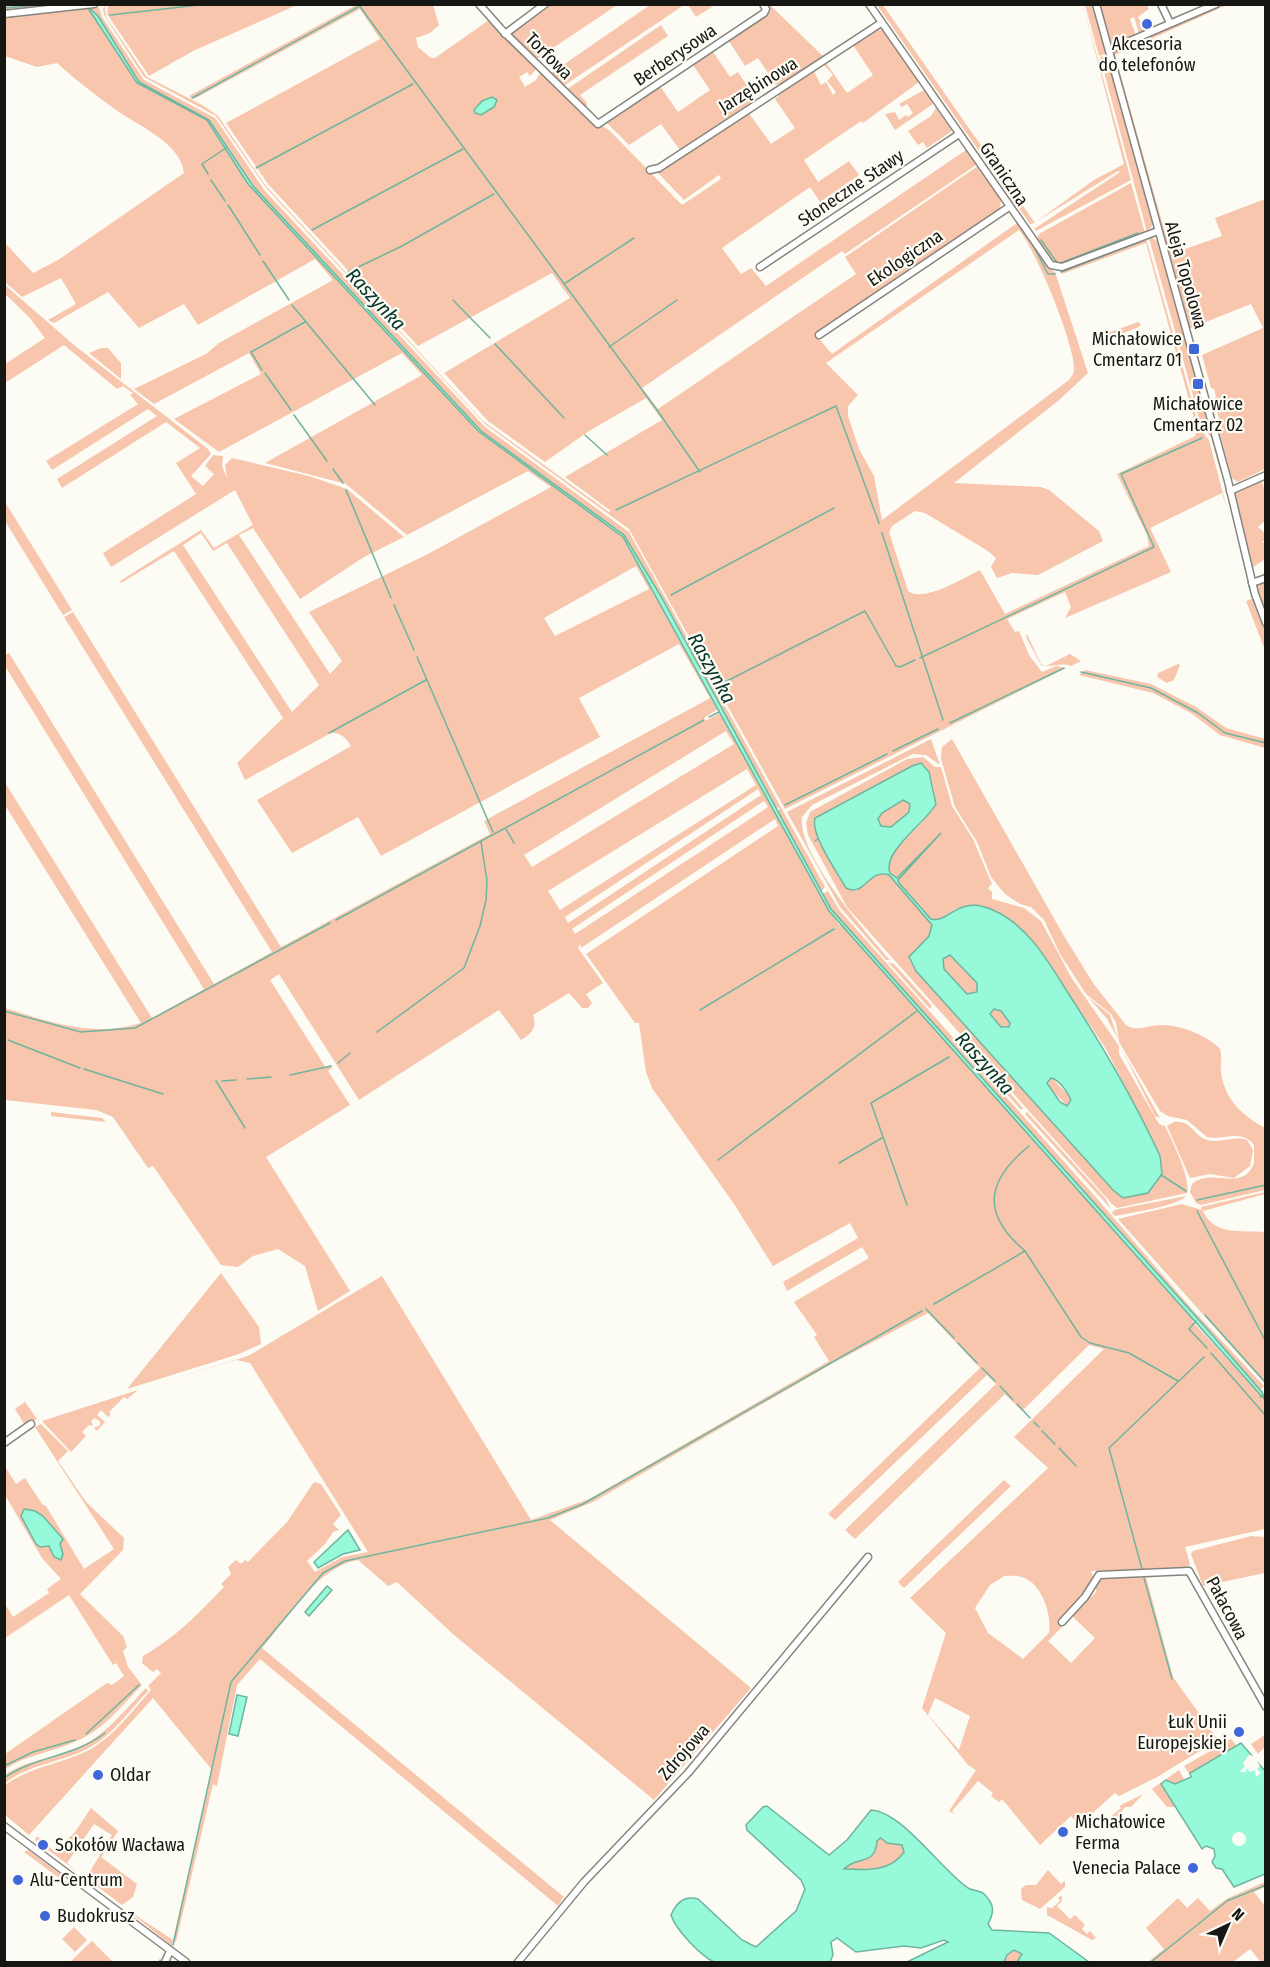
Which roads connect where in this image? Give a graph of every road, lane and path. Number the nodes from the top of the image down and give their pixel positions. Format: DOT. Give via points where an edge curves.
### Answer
graph roads {
  1 [pos="94,4"];
  2 [pos="479,4"];
  3 [pos="545,4"];
  4 [pos="869,4"];
  5 [pos="1096,4"];
  6 [pos="1161,4"];
  7 [pos="1216,4"];
  8 [pos="83,6"];
  9 [pos="764,8"];
  10 [pos="4,14"];
  11 [pos="882,23"];
  12 [pos="1170,23"];
  13 [pos="505,34"];
  14 [pos="1109,50"];
  15 [pos="601,123"];
  16 [pos="959,134"];
  17 [pos="650,170"];
  18 [pos="1008,207"];
  19 [pos="1158,231"];
  20 [pos="760,267"];
  21 [pos="819,335"];
  22 [pos="1266,475"];
  23 [pos="1230,491"];
  24 [pos="1266,578"];
  25 [pos="1252,584"];
  26 [pos="1266,623"];
  27 [pos="32,1424"];
  28 [pos="4,1443"];
  29 [pos="868,1557"];
  30 [pos="1062,1622"];
  31 [pos="1266,1707"];
  32 [pos="4,1826"];
  33 [pos="170,1951"];
  34 [pos="165,1962"];
  35 [pos="186,1962"];
  36 [pos="518,1962"];
  1 -- 8 [label="street"];
  2 -- 13 [label="street, Torfowa"];
  3 -- 13 [label="street"];
  4 -- 11 [label="street, Graniczna"];
  5 -- 14 [label="street, Aleja Topolowa"];
  6 -- 12 [label="street"];
  7 -- 12 [label="street"];
  8 -- 10 [label="street"];
  9 -- 15 [label="street, Berberysowa"];
  11 -- 16 [label="street, Graniczna"];
  11 -- 17 [label="street, Jarzębinowa" via="659,168"];
  12 -- 14 [label="street"];
  13 -- 15 [label="street, Torfowa" via="596,123"];
  14 -- 19 [label="street, Aleja Topolowa"];
  16 -- 18 [label="street, Graniczna"];
  16 -- 20 [label="street, Słoneczne Stawy"];
  18 -- 19 [label="street, Graniczna" via="1049,263 1057,268"];
  18 -- 21 [label="street, Ekologiczna"];
  19 -- 23 [label="street, Aleja Topolowa"];
  22 -- 23 [label="street"];
  23 -- 25 [label="street, Aleja Topolowa"];
  24 -- 25 [label="street"];
  25 -- 26 [label="street, Aleja Topolowa"];
  27 -- 28 [label="street"];
  29 -- 36 [label="street, Zdrojowa" via="693,1767 584,1882"];
  30 -- 31 [label="street, Pałacowa" via="1099,1575 1191,1573"];
  32 -- 33 [label="street"];
  33 -- 34 [label="street"];
  33 -- 35 [label="street"];
}
